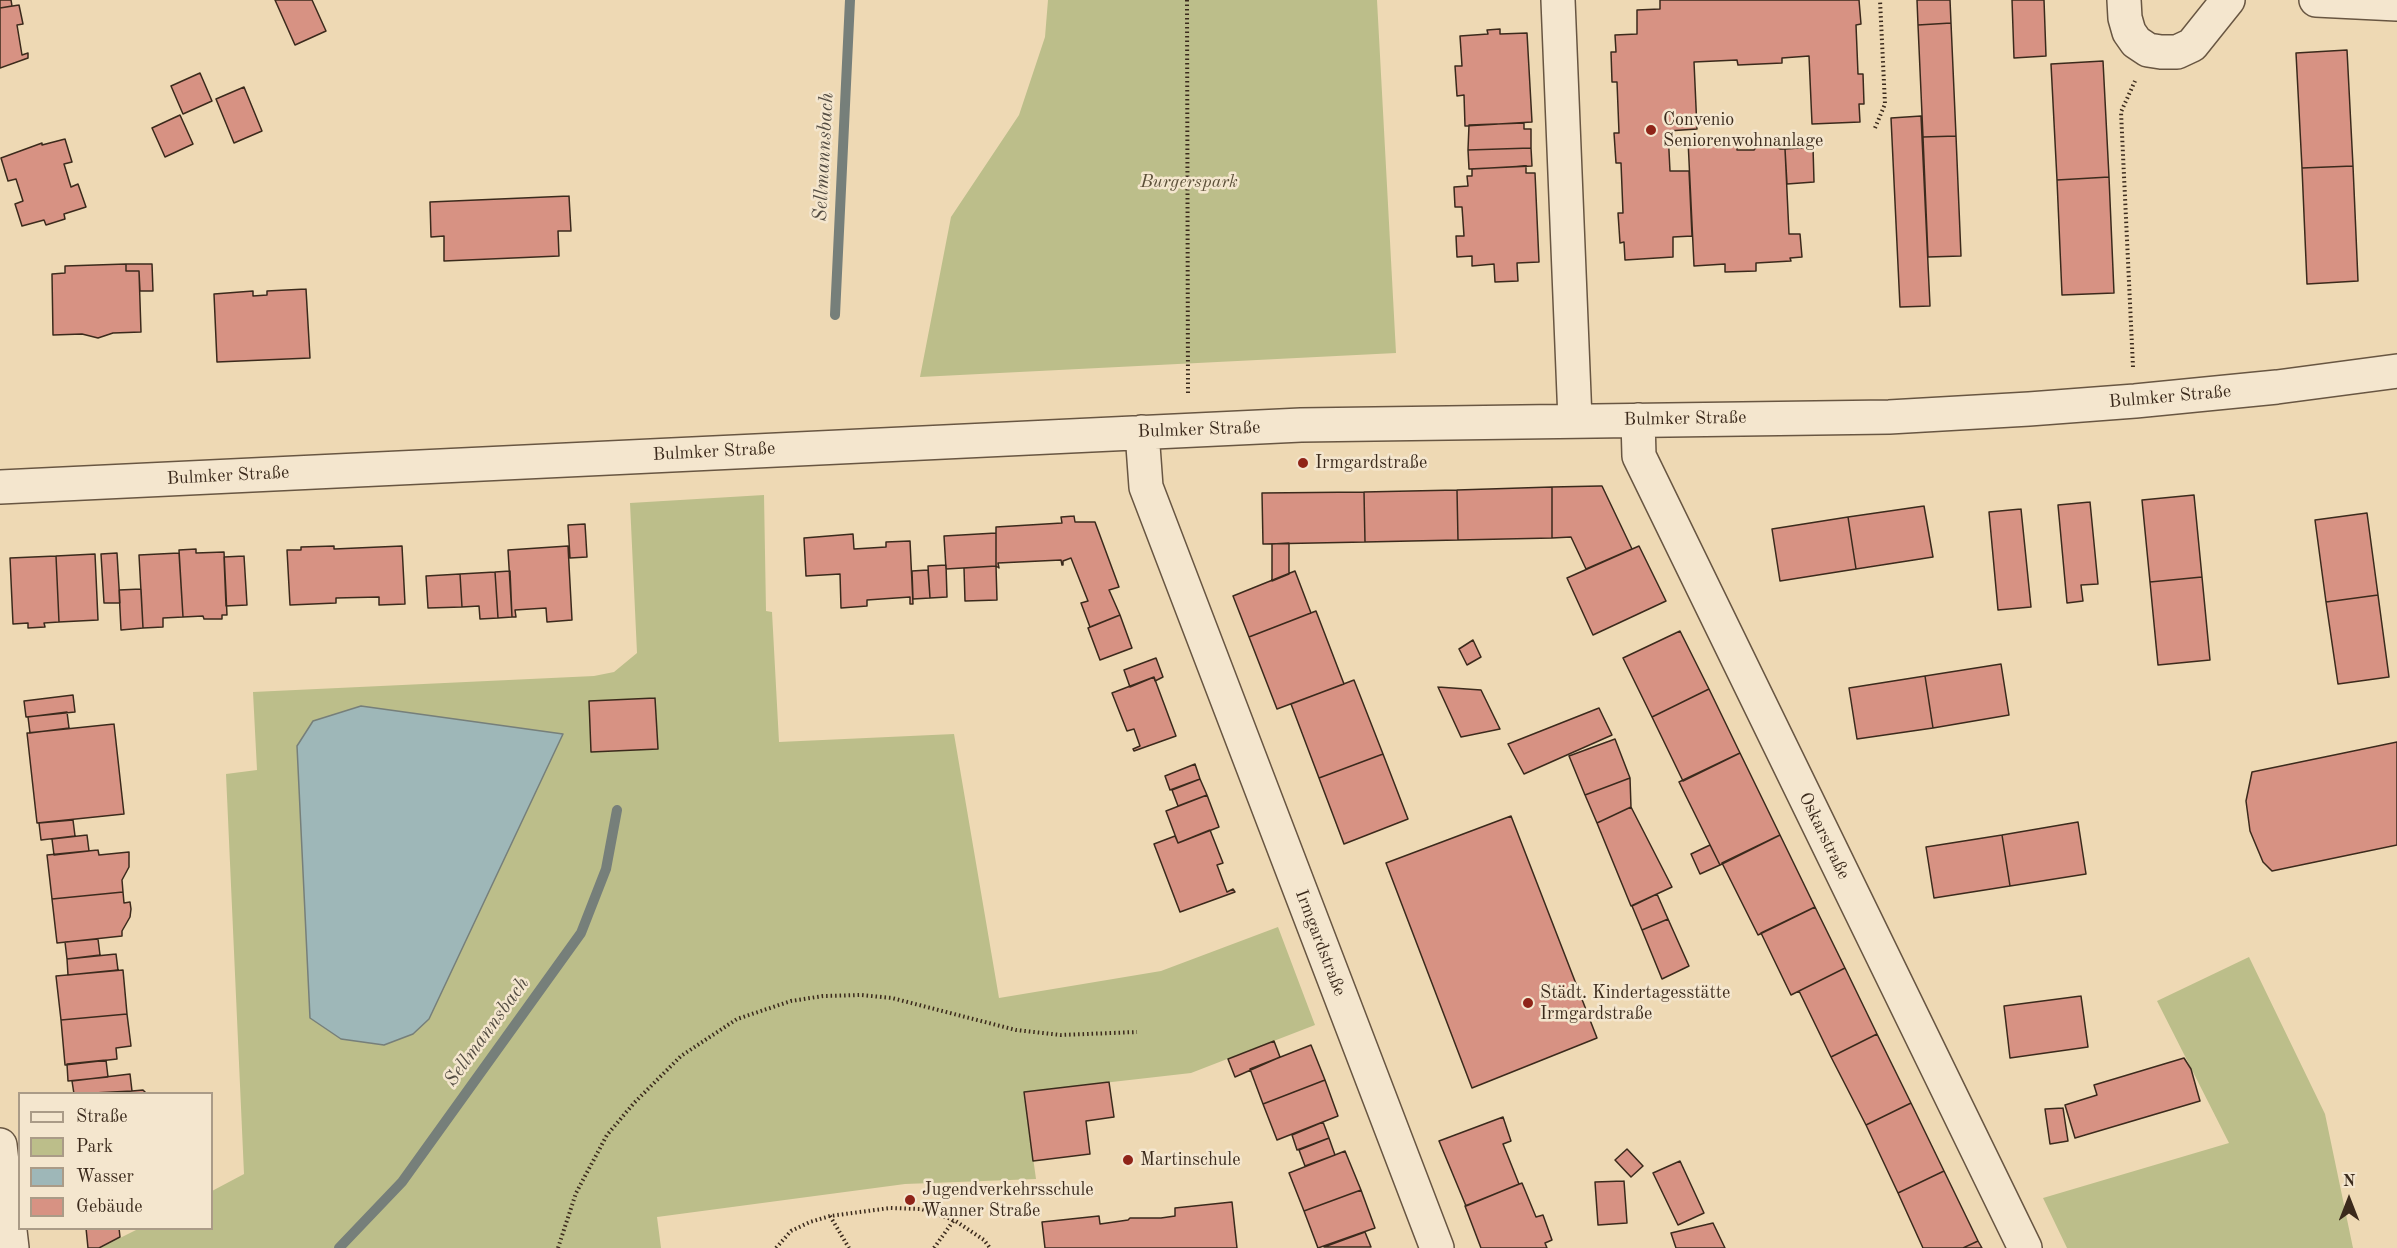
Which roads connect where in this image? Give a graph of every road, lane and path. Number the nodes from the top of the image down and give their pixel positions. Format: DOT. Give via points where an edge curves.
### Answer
graph roads {
  1 [pos="1187,0"];
  2 [pos="1558,0"];
  3 [pos="1880,0"];
  4 [pos="2124,0"];
  5 [pos="2228,0"];
  6 [pos="2316,0"];
  7 [pos="2397,4"];
  8 [pos="2148,50"];
  9 [pos="1875,128"];
  10 [pos="2397,371"];
  11 [pos="2135,401"];
  12 [pos="1575,420"];
  13 [pos="1638,420"];
  14 [pos="1188,430"];
  15 [pos="1142,432"];
  16 [pos="0,487"];
  17 [pos="1137,1032"];
  18 [pos="0,1144"];
  19 [pos="4,1215"];
  20 [pos="830,1216"];
  21 [pos="954,1220"];
  22 [pos="12,1248"];
  23 [pos="558,1248"];
  24 [pos="776,1248"];
  25 [pos="849,1248"];
  26 [pos="934,1248"];
  27 [pos="990,1248"];
  28 [pos="1437,1248"];
  29 [pos="2025,1248"];
  1 -- 14 [label="path"];
  2 -- 12 [label="street"];
  3 -- 9 [label="path" via="1886,104"];
  4 -- 8 [label="street" via="2129,32"];
  5 -- 8 [label="street" via="2192,45 2177,52"];
  6 -- 7 [label="street"];
  8 -- 11 [label="path" via="2121,112"];
  10 -- 11 [label="street, Bulmker Straße"];
  11 -- 13 [label="street, Bulmker Straße" via="1889,417"];
  12 -- 13 [label="street, Bulmker Straße"];
  12 -- 14 [label="street, Bulmker Straße"];
  13 -- 29 [label="street, Oskarstraße" via="1639,456"];
  14 -- 15 [label="street, Bulmker Straße"];
  15 -- 16 [label="street, Bulmker Straße"];
  15 -- 28 [label="street, Irmgardstraße" via="1146,487"];
  17 -- 23 [label="path" via="1061,1035 1016,1030 892,998 861,995 791,1001 737,1019 681,1056 607,1135 576,1194"];
  18 -- 19 [label="street"];
  19 -- 22 [label="street"];
  20 -- 21 [label="path" via="900,1208 921,1209"];
  20 -- 24 [label="path" via="791,1231"];
  20 -- 25 [label="path"];
  21 -- 26 [label="path"];
  21 -- 27 [label="path"];
}
